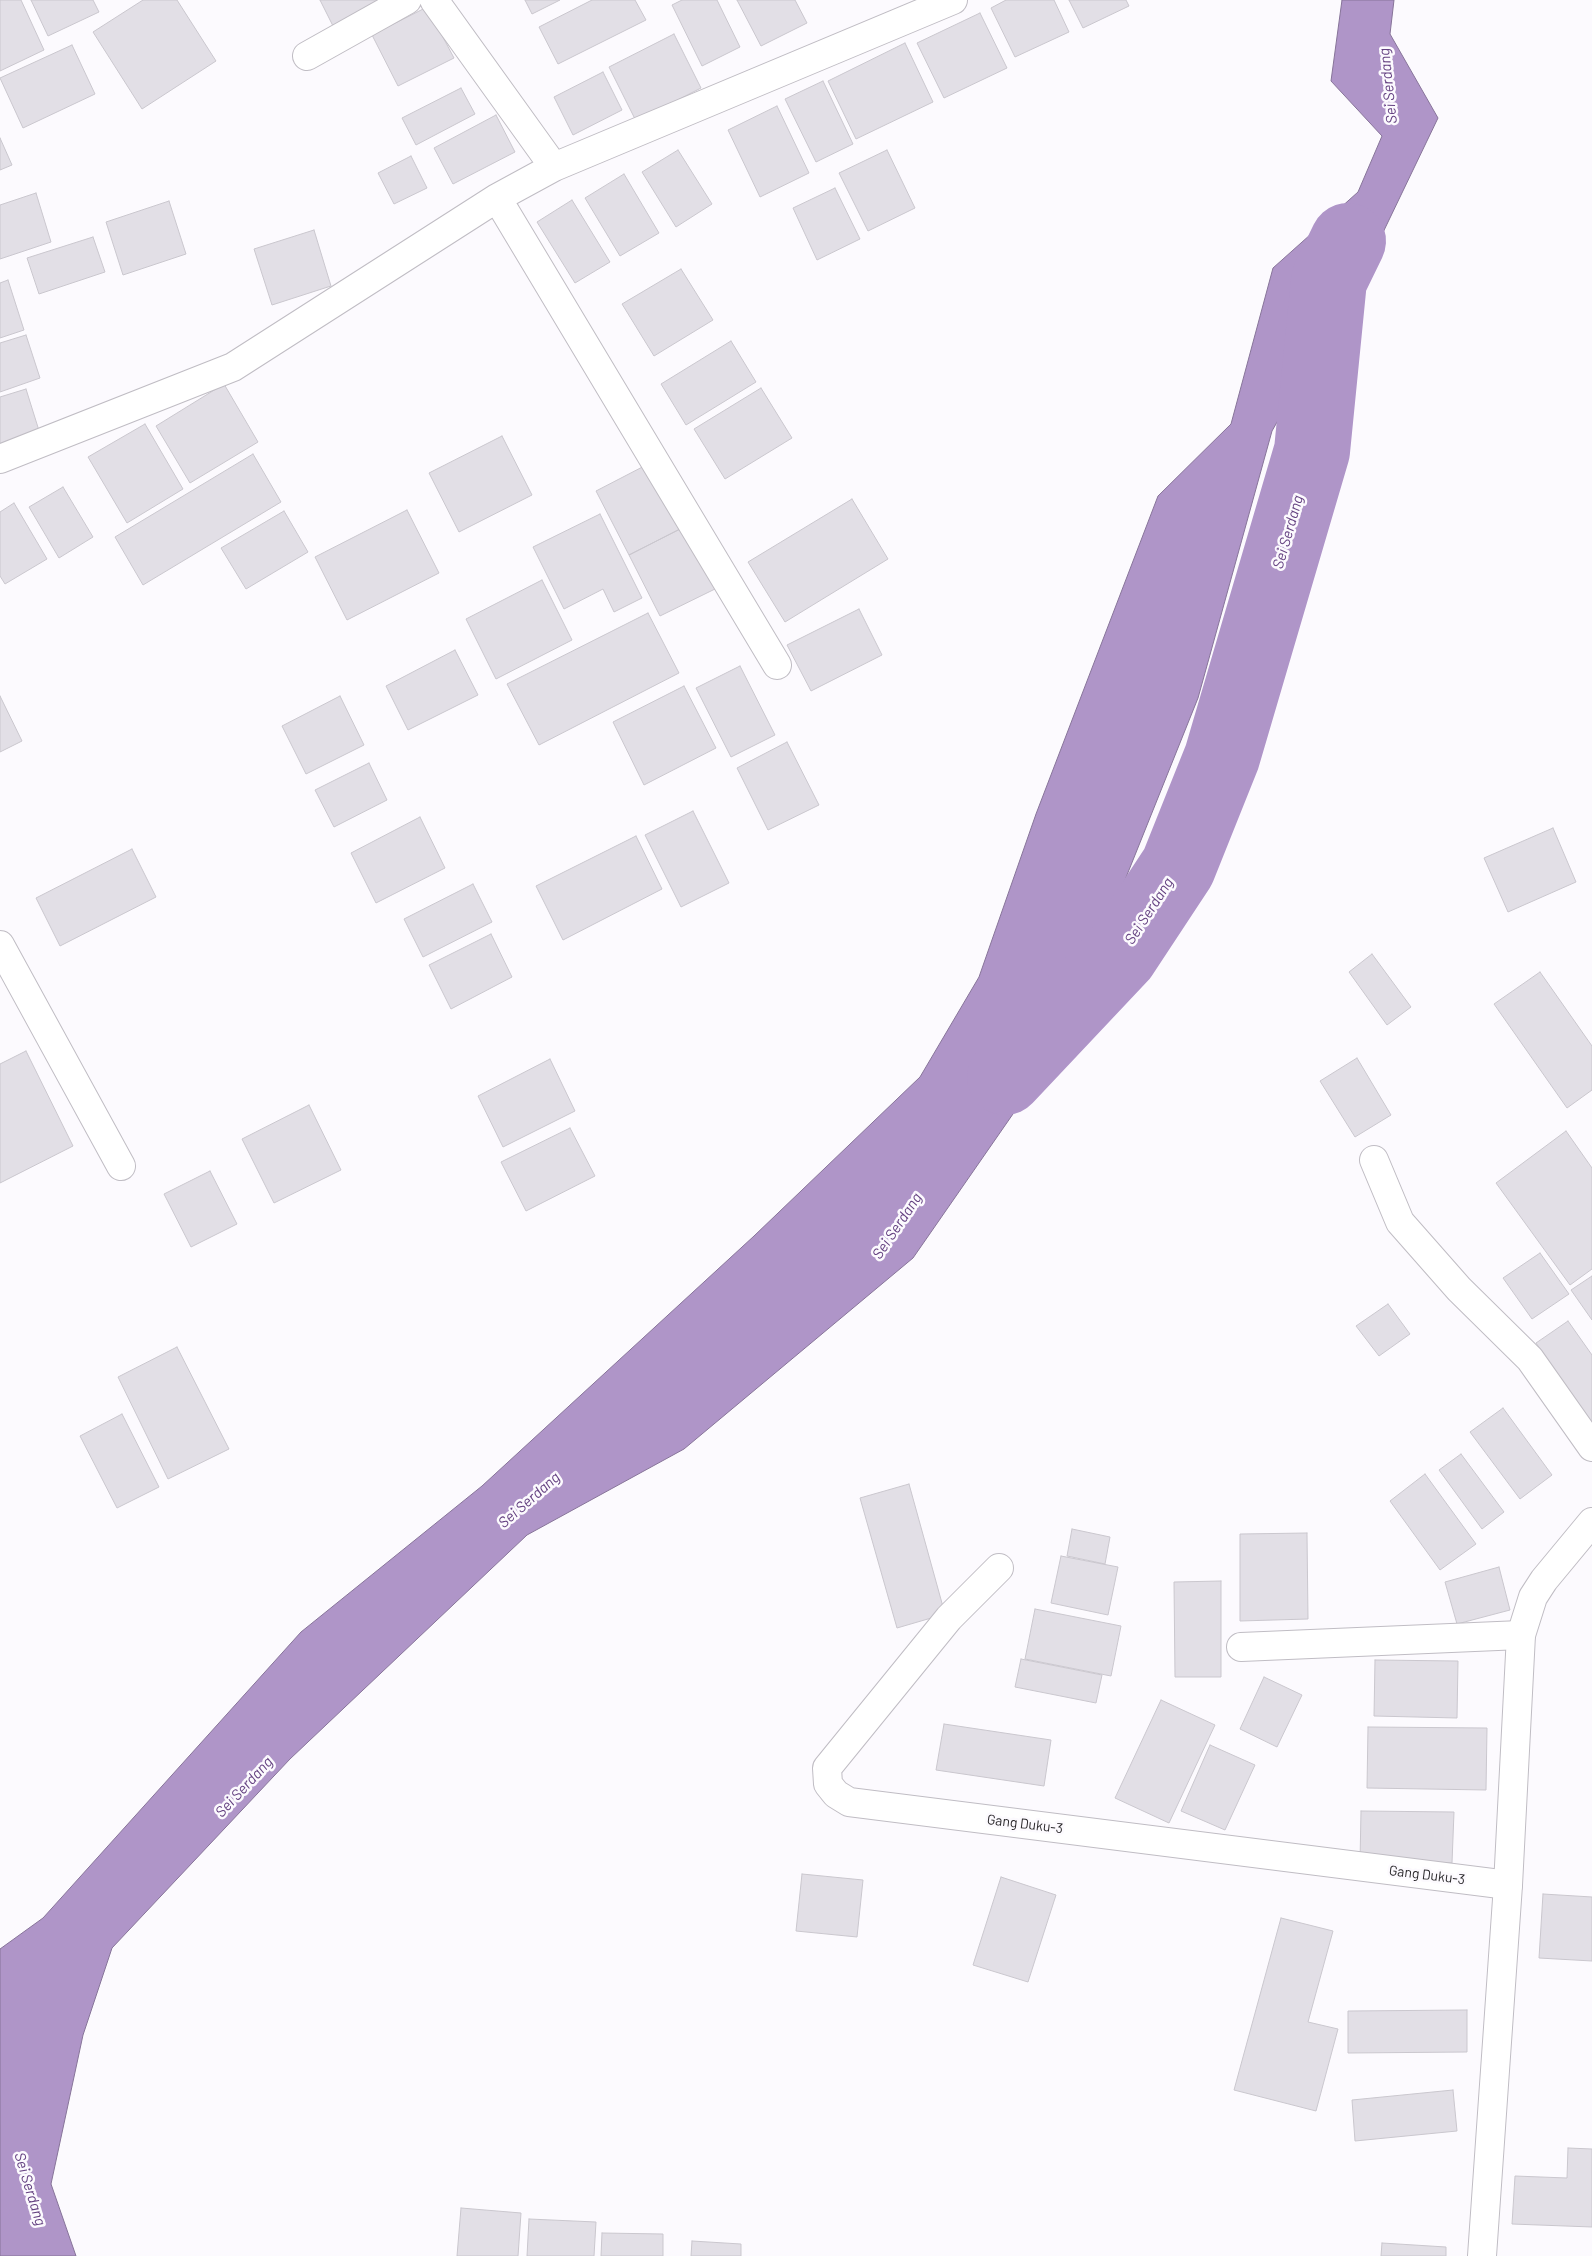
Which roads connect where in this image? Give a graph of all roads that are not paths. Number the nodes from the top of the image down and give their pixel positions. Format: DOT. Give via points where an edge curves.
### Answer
graph roads {
  1 [pos="407,0"];
  2 [pos="434,0"];
  3 [pos="953,0"];
  4 [pos="307,56"];
  5 [pos="554,167"];
  6 [pos="497,198"];
  7 [pos="0,458"];
  8 [pos="777,664"];
  9 [pos="0,946"];
  10 [pos="1374,1160"];
  11 [pos="121,1166"];
  12 [pos="1592,1447"];
  13 [pos="1592,1522"];
  14 [pos="999,1568"];
  15 [pos="1522,1635"];
  16 [pos="1241,1647"];
  17 [pos="1508,1885"];
  18 [pos="1482,2256"];
  1 -- 4 [label="street"];
  2 -- 5 [label="street"];
  3 -- 5 [label="street"];
  5 -- 6 [label="street"];
  6 -- 7 [label="street" via="233,367"];
  6 -- 8 [label="street"];
  9 -- 11 [label="street"];
  10 -- 12 [label="street" via="1400,1222 1459,1290 1530,1359"];
  13 -- 15 [label="street" via="1533,1597"];
  14 -- 17 [label="street, Gang Duku-3" via="949,1618 827,1768 828,1784 836,1794 849,1802"];
  15 -- 16 [label="street"];
  15 -- 17 [label="street"];
  17 -- 18 [label="street"];
}
